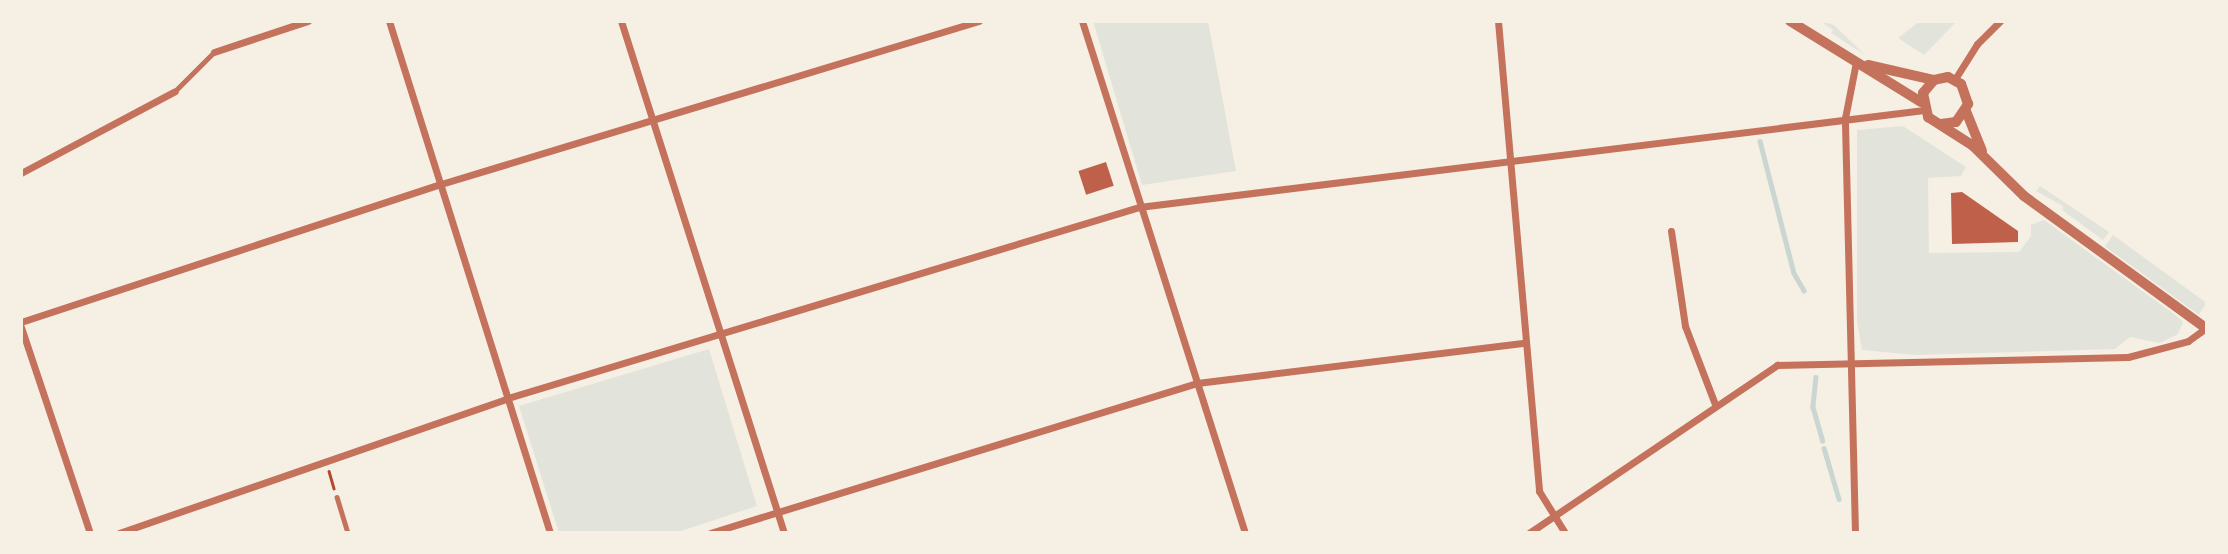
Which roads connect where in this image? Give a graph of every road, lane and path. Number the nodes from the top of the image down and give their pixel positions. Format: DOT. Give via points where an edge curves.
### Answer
graph roads {
  1 [pos="308,21"];
  2 [pos="389,21"];
  3 [pos="621,21"];
  4 [pos="979,21"];
  5 [pos="1082,21"];
  6 [pos="1498,21"];
  7 [pos="1790,21"];
  8 [pos="2000,21"];
  9 [pos="214,51"];
  10 [pos="1856,62"];
  11 [pos="1955,79"];
  12 [pos="1934,80"];
  13 [pos="175,91"];
  14 [pos="1923,106"];
  15 [pos="1966,111"];
  16 [pos="1845,117"];
  17 [pos="652,120"];
  18 [pos="1941,124"];
  19 [pos="1984,155"];
  20 [pos="1511,159"];
  21 [pos="21,173"];
  22 [pos="440,184"];
  23 [pos="1139,207"];
  24 [pos="1671,231"];
  25 [pos="21,324"];
  26 [pos="2206,328"];
  27 [pos="721,334"];
  28 [pos="1525,343"];
  29 [pos="1851,361"];
  30 [pos="1197,383"];
  31 [pos="508,398"];
  32 [pos="1715,404"];
  33 [pos="326,462"];
  34 [pos="337,497"];
  35 [pos="777,512"];
  36 [pos="1553,517"];
  37 [pos="90,533"];
  38 [pos="119,533"];
  39 [pos="348,533"];
  40 [pos="550,533"];
  41 [pos="710,533"];
  42 [pos="784,533"];
  43 [pos="1245,533"];
  44 [pos="1529,533"];
  45 [pos="1564,533"];
  46 [pos="1855,533"];
  1 -- 9 [label="street"];
  2 -- 22 [label="street"];
  3 -- 17 [label="street"];
  4 -- 17 [label="street"];
  5 -- 23 [label="street"];
  6 -- 20 [label="street"];
  7 -- 10 [label="street"];
  8 -- 11 [label="street"];
  9 -- 13 [label="lane"];
  10 -- 12 [label="street"];
  10 -- 14 [label="street"];
  10 -- 16 [label="street"];
  11 -- 12 [label="street"];
  11 -- 15 [label="street" via="1966,90"];
  12 -- 14 [label="street"];
  13 -- 21 [label="street"];
  14 -- 16 [label="street"];
  14 -- 18 [label="street"];
  15 -- 18 [label="street" via="1956,122"];
  15 -- 19 [label="street"];
  16 -- 20 [label="street"];
  16 -- 29 [label="street"];
  17 -- 22 [label="street"];
  17 -- 27 [label="street"];
  18 -- 19 [label="street"];
  19 -- 26 [label="street" via="2024,196"];
  20 -- 23 [label="street"];
  20 -- 28 [label="street"];
  22 -- 25 [label="street"];
  22 -- 31 [label="street"];
  23 -- 27 [label="street"];
  23 -- 30 [label="street"];
  24 -- 32 [label="street" via="1685,326"];
  25 -- 37 [label="street"];
  26 -- 29 [label="street" via="2188,341 2128,357"];
  27 -- 31 [label="street"];
  27 -- 35 [label="street"];
  28 -- 30 [label="street"];
  28 -- 36 [label="street" via="1539,491"];
  29 -- 32 [label="street" via="1777,365"];
  29 -- 46 [label="street"];
  30 -- 35 [label="street"];
  30 -- 43 [label="street"];
  31 -- 33 [label="street"];
  31 -- 40 [label="street"];
  32 -- 36 [label="street"];
  33 -- 34 [label="path"];
  33 -- 38 [label="street"];
  34 -- 39 [label="lane"];
  35 -- 41 [label="street"];
  35 -- 42 [label="street"];
  36 -- 44 [label="street"];
  36 -- 45 [label="street"];
}
